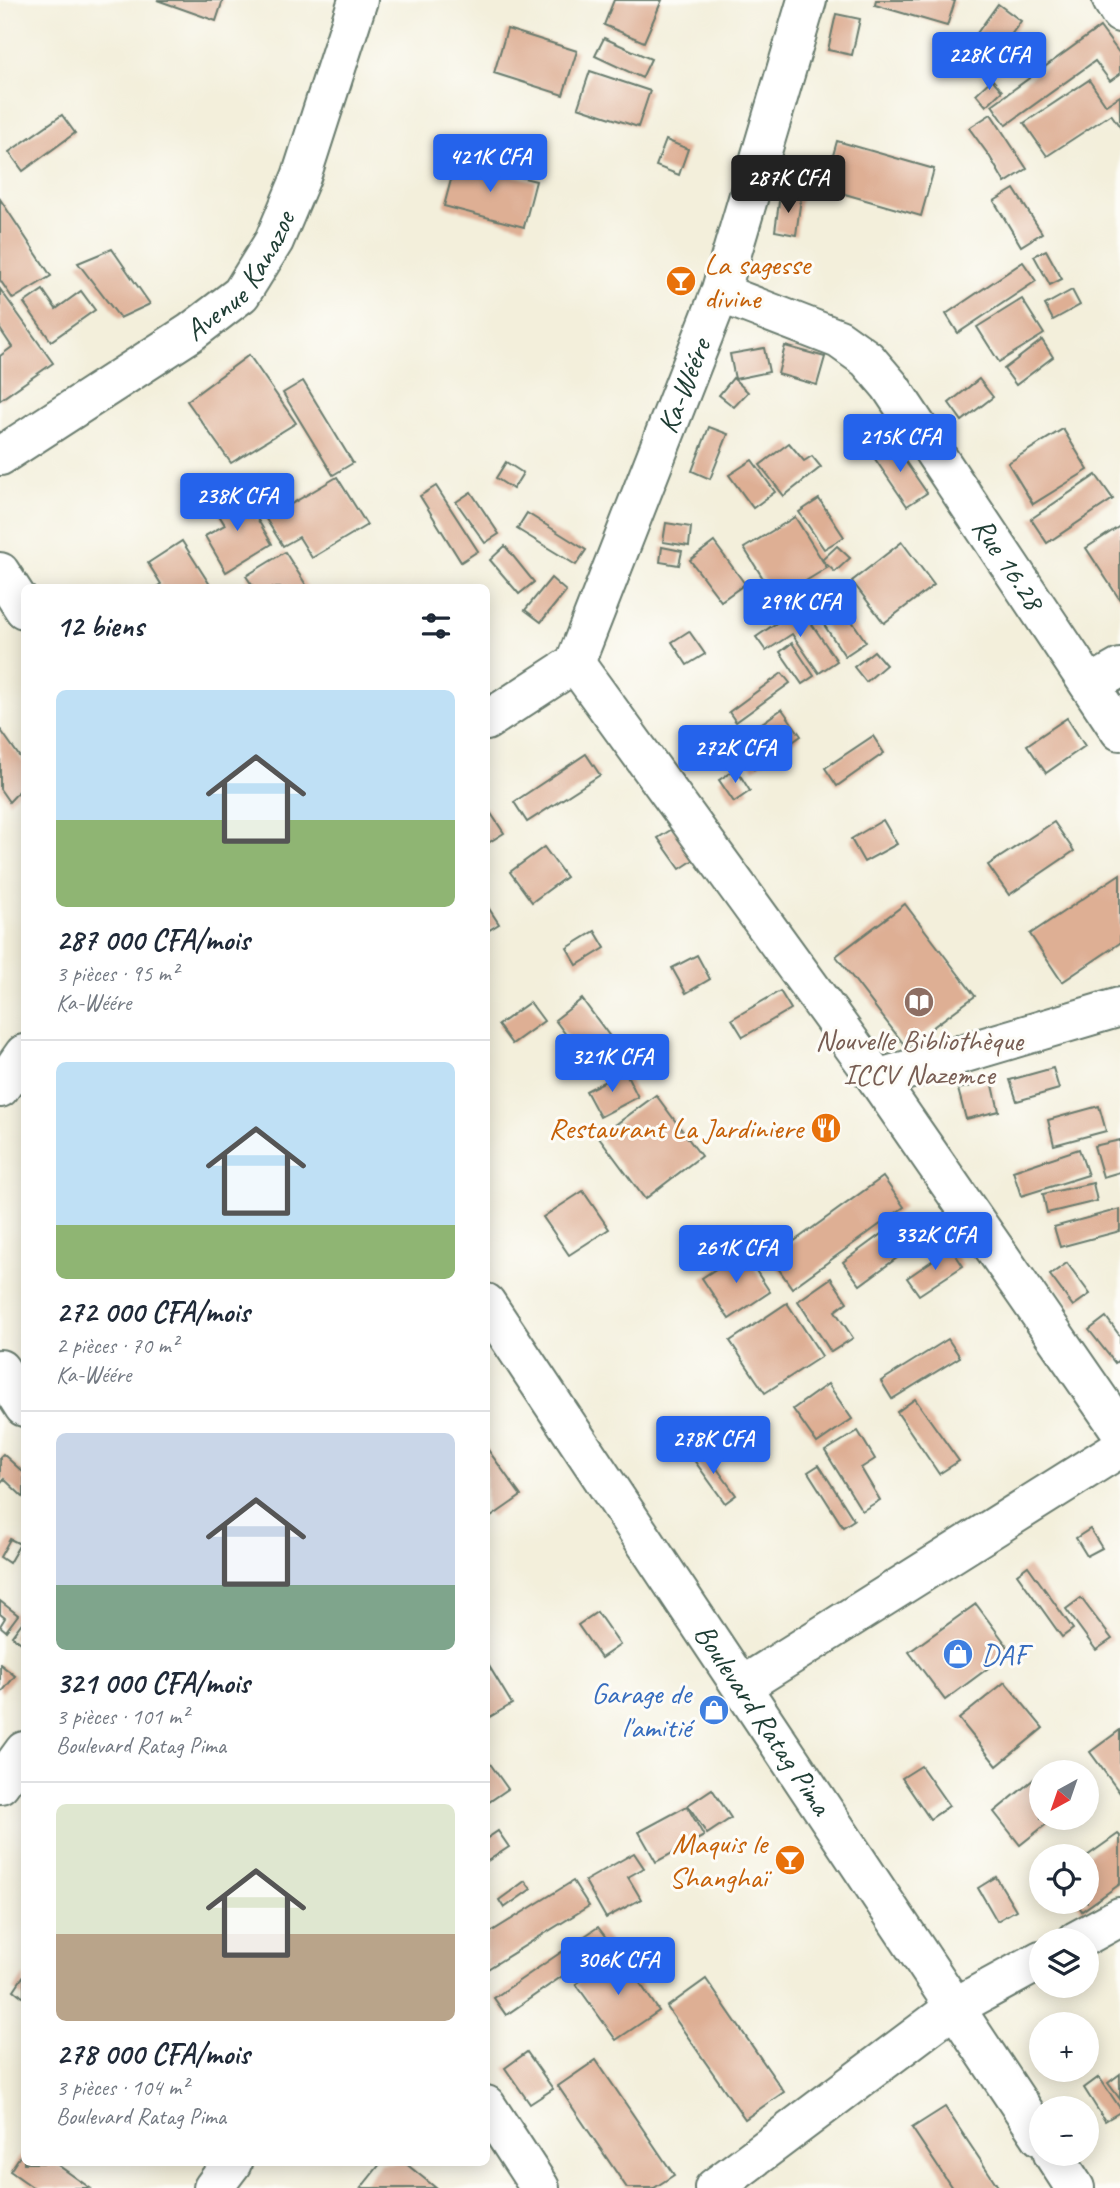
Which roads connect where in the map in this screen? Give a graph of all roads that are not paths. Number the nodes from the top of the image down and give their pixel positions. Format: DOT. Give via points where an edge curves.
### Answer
graph roads {
  1 [pos="358,0"];
  2 [pos="807,0"];
  3 [pos="1112,0"];
  4 [pos="1120,13"];
  5 [pos="720,293"];
  6 [pos="0,456"];
  7 [pos="0,572"];
  8 [pos="21,604"];
  9 [pos="575,663"];
  10 [pos="1105,677"];
  11 [pos="490,718"];
  12 [pos="1120,731"];
  13 [pos="1120,1007"];
  14 [pos="21,1058"];
  15 [pos="877,1079"];
  16 [pos="0,1088"];
  17 [pos="490,1309"];
  18 [pos="0,1369"];
  19 [pos="21,1402"];
  20 [pos="1120,1430"];
  21 [pos="1120,1448"];
  22 [pos="742,1686"];
  23 [pos="21,1755"];
  24 [pos="0,1784"];
  25 [pos="1120,1917"];
  26 [pos="1099,1928"];
  27 [pos="1029,1967"];
  28 [pos="955,2007"];
  29 [pos="490,2111"];
  30 [pos="1029,2119"];
  31 [pos="230,2166"];
  32 [pos="1061,2166"];
  33 [pos="213,2188"];
  34 [pos="540,2188"];
  35 [pos="714,2188"];
  36 [pos="1075,2188"];
  1 -- 6 [label="street, Avenue Kanazoe" via="301,177 274,241 241,294 190,333"];
  2 -- 5 [label="street, Ka-Wéére"];
  3 -- 4 [label="street"];
  5 -- 9 [label="street, Ka-Wéére"];
  5 -- 10 [label="street, Rue 16.28" via="839,339 867,359"];
  7 -- 8 [label="street"];
  9 -- 11 [label="street"];
  9 -- 15 [label="street"];
  10 -- 12 [label="street, Rue 16.28"];
  13 -- 15 [label="street"];
  14 -- 16 [label="street"];
  15 -- 20 [label="street"];
  17 -- 22 [label="street, Boulevard Ratag Pima"];
  18 -- 19 [label="street"];
  21 -- 22 [label="street"];
  22 -- 28 [label="street, Boulevard Ratag Pima"];
  23 -- 24 [label="street"];
  25 -- 26 [label="street"];
  27 -- 28 [label="street"];
  28 -- 30 [label="street, Boulevard Ratag Pima"];
  28 -- 35 [label="street"];
  29 -- 34 [label="street"];
  31 -- 33 [label="street"];
  32 -- 36 [label="street"];
}
